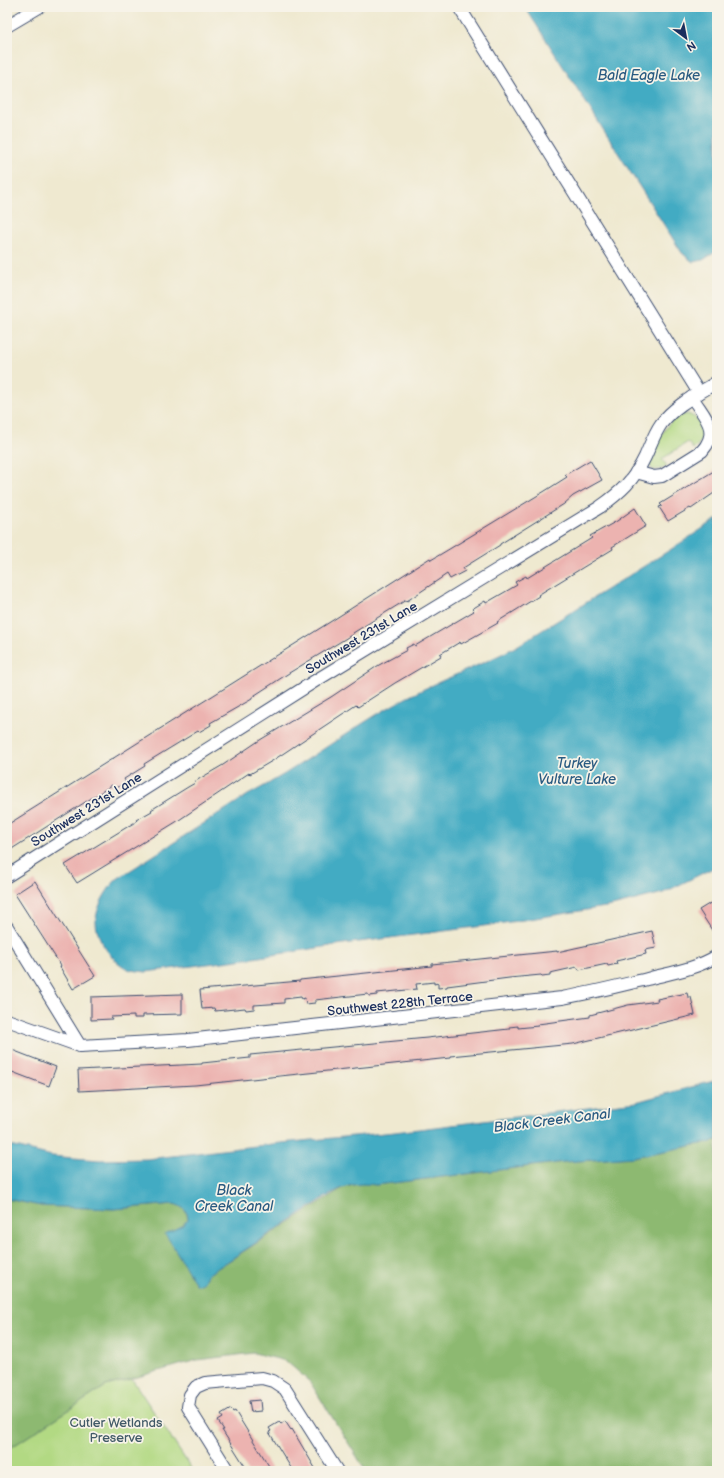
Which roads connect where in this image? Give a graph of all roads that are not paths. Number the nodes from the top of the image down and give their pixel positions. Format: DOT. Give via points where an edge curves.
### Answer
graph roads {
  1 [pos="39,7"];
  2 [pos="459,7"];
  3 [pos="7,26"];
  4 [pos="717,382"];
  5 [pos="696,395"];
  6 [pos="636,472"];
  7 [pos="7,876"];
  8 [pos="7,927"];
  9 [pos="717,956"];
  10 [pos="7,1020"];
  11 [pos="80,1046"];
  12 [pos="228,1471"];
  13 [pos="337,1471"];
  1 -- 3 [label="street"];
  2 -- 5 [label="street"];
  4 -- 5 [label="street, Southwest 231st Lane"];
  5 -- 6 [label="street, Southwest 231st Lane" via="674,410 662,423"];
  5 -- 6 [label="street" via="711,427 712,433 707,446 662,476 654,477"];
  6 -- 7 [label="street, Southwest 231st Lane" via="621,491 600,507 315,681"];
  8 -- 11 [label="street"];
  9 -- 11 [label="street, Southwest 228th Terrace" via="706,963 685,970 562,998 188,1040"];
  10 -- 11 [label="street"];
  12 -- 13 [label="street" via="188,1407 190,1395 196,1387 205,1383 262,1378 285,1389"];
}
